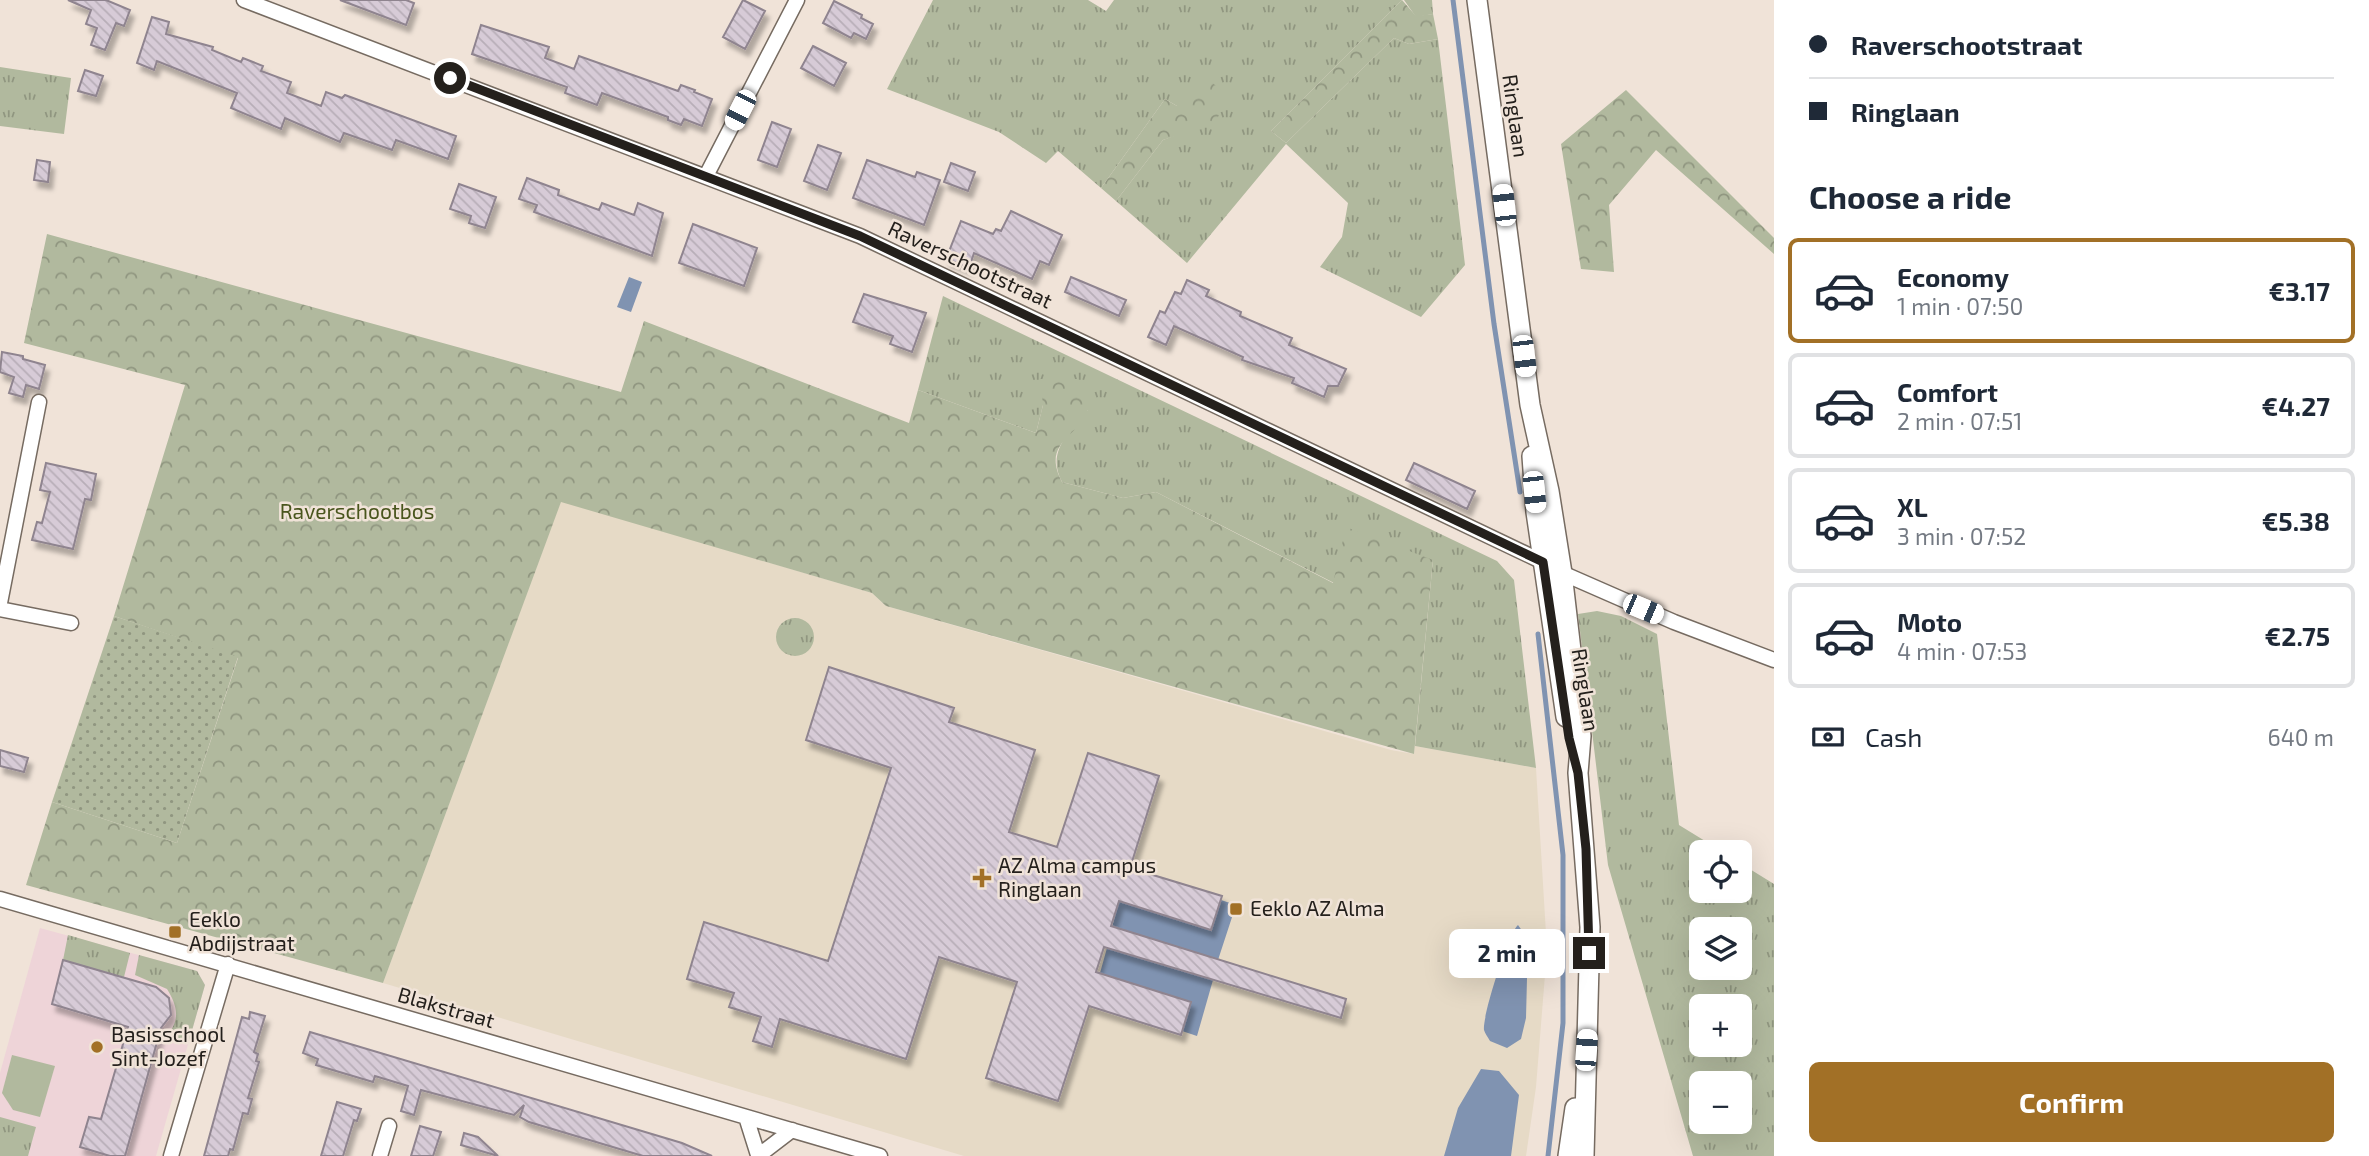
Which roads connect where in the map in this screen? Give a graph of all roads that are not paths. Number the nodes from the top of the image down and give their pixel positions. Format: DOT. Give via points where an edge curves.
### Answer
graph roads {
  1 [pos="244,0"];
  2 [pos="797,0"];
  3 [pos="1477,0"];
  4 [pos="706,176"];
  5 [pos="39,402"];
  6 [pos="1530,405"];
  7 [pos="1543,562"];
  8 [pos="1562,573"];
  9 [pos="0,603"];
  10 [pos="0,609"];
  11 [pos="71,623"];
  12 [pos="1774,660"];
  13 [pos="1578,773"];
  14 [pos="0,899"];
  15 [pos="228,964"];
  16 [pos="1584,1073"];
  17 [pos="746,1117"];
  18 [pos="389,1126"];
  19 [pos="792,1130"];
  20 [pos="758,1155"];
  21 [pos="171,1156"];
  22 [pos="380,1156"];
  23 [pos="880,1156"];
  24 [pos="1568,1156"];
  25 [pos="1584,1156"];
  1 -- 4 [label="street, Raverschootstraat"];
  2 -- 4 [label="street"];
  3 -- 6 [label="main road, Ringlaan"];
  4 -- 7 [label="street, Raverschootstraat" via="912,260"];
  5 -- 9 [label="street"];
  6 -- 7 [label="main road, Ringlaan"];
  6 -- 8 [label="main road, Ringlaan"];
  7 -- 13 [label="main road, Ringlaan"];
  8 -- 12 [label="street"];
  8 -- 13 [label="main road, Ringlaan" via="1581,736"];
  10 -- 11 [label="street"];
  13 -- 16 [label="main road, Ringlaan" via="1590,927"];
  14 -- 15 [label="street, Blakstraat"];
  15 -- 17 [label="street, Blakstraat"];
  15 -- 21 [label="street"];
  16 -- 24 [label="main road, Ringlaan"];
  16 -- 25 [label="main road, Ringlaan"];
  17 -- 19 [label="street, Blakstraat"];
  17 -- 20 [label="street"];
  18 -- 22 [label="street"];
  19 -- 20 [label="street"];
  19 -- 23 [label="street, Blakstraat"];
}
